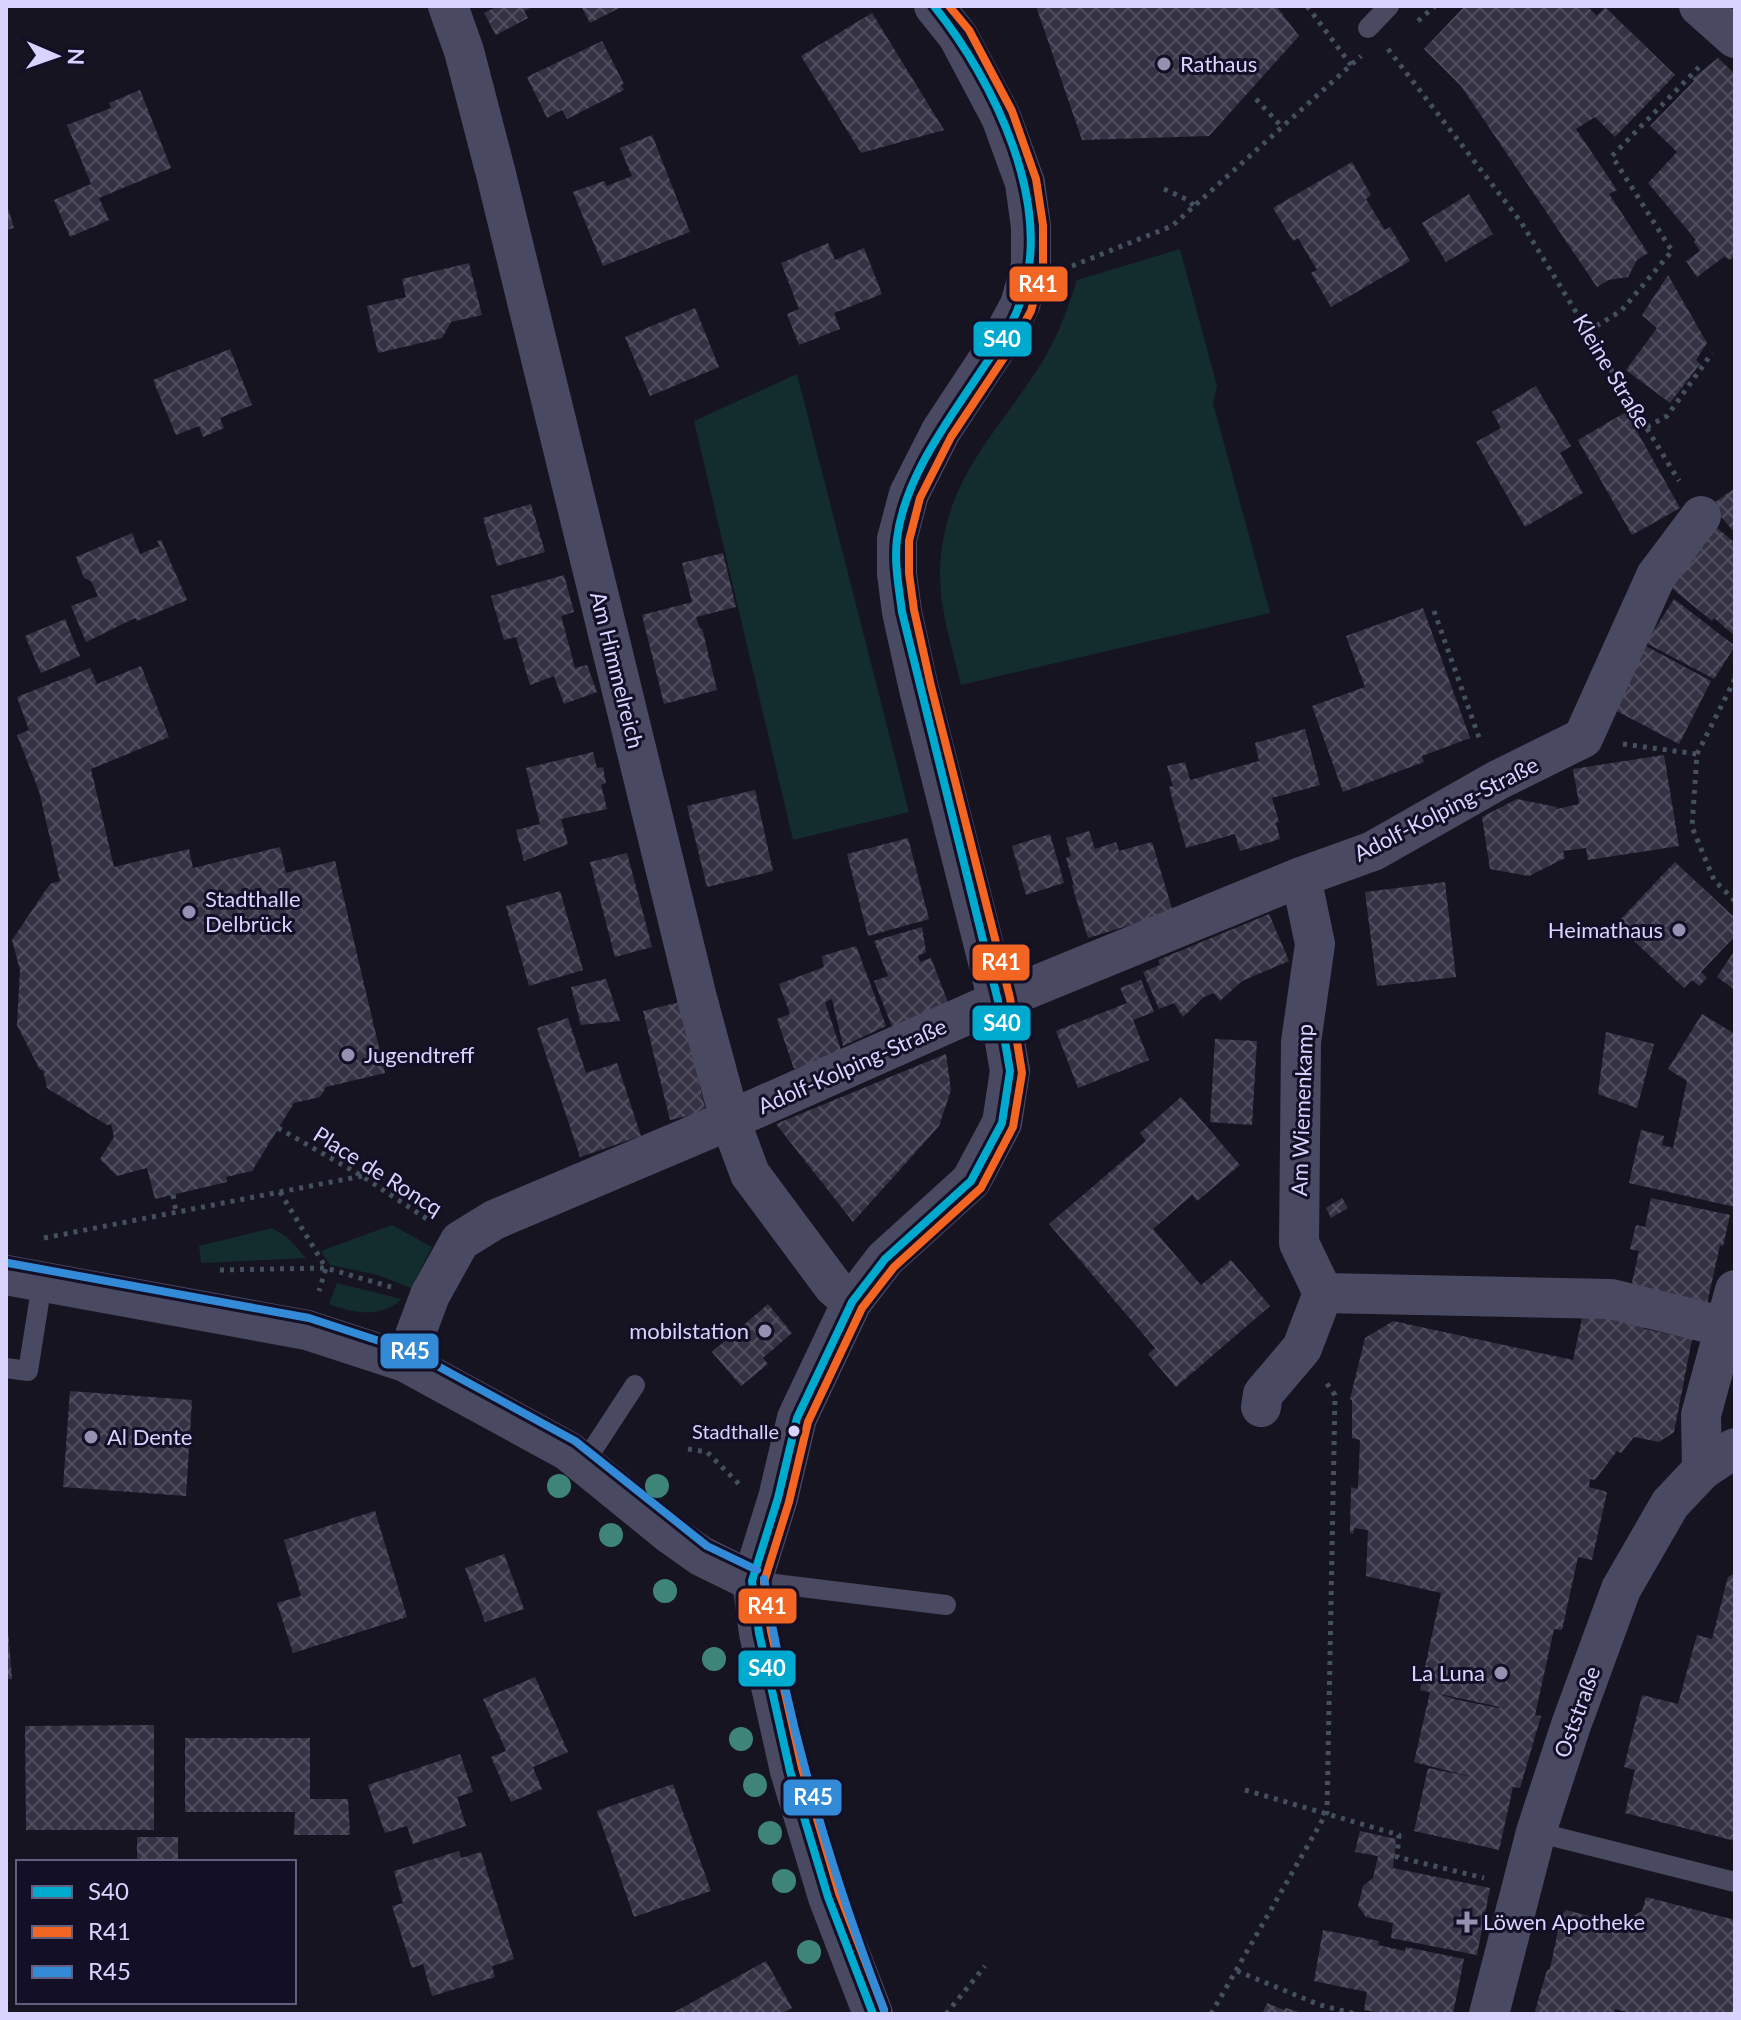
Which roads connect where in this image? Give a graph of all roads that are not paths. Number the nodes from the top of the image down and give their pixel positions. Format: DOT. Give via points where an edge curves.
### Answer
graph roads {
  1 [pos="448,6"];
  2 [pos="934,6"];
  3 [pos="1389,6"];
  4 [pos="1699,6"];
  5 [pos="1374,34"];
  6 [pos="1733,36"];
  7 [pos="1701,516"];
  8 [pos="1301,877"];
  9 [pos="998,1001"];
  10 [pos="730,1120"];
  11 [pos="24,1279"];
  12 [pos="1323,1293"];
  13 [pos="852,1302"];
  14 [pos="1730,1308"];
  15 [pos="405,1362"];
  16 [pos="6,1368"];
  17 [pos="635,1385"];
  18 [pos="1261,1407"];
  19 [pos="1735,1448"];
  20 [pos="584,1463"];
  21 [pos="1702,1470"];
  22 [pos="752,1581"];
  23 [pos="946,1605"];
  24 [pos="1536,1832"];
  25 [pos="1735,1882"];
  26 [pos="873,2014"];
  27 [pos="1489,2014"];
  1 -- 10 [label="street, Am Himmelreich" via="496,174"];
  2 -- 9 [label="street" via="958,36 1001,117 1025,183 1031,227 1031,265 1020,305 929,453 909,494 897,539 902,612"];
  3 -- 5 [label="lane"];
  4 -- 6 [label="street"];
  7 -- 8 [label="street, Adolf-Kolping-Straße" via="1656,576 1583,738 1373,851"];
  8 -- 9 [label="street, Adolf-Kolping-Straße"];
  8 -- 12 [label="street, Am Wiemenkamp" via="1315,944 1301,1042 1299,1243"];
  9 -- 10 [label="street, Adolf-Kolping-Straße"];
  9 -- 13 [label="street" via="1010,1071 1002,1123 971,1181 885,1259"];
  10 -- 13 [label="street, Am Himmelreich" via="750,1174 834,1287"];
  10 -- 15 [label="street, Adolf-Kolping-Straße" via="494,1220 460,1241 430,1295"];
  11 -- 15 [label="street" via="307,1330"];
  11 -- 16 [label="lane" via="28,1371"];
  12 -- 14 [label="street" via="1611,1299"];
  12 -- 18 [label="street" via="1302,1348 1263,1394"];
  13 -- 22 [label="street" via="797,1418"];
  14 -- 21 [label="street" via="1701,1415"];
  15 -- 20 [label="street"];
  17 -- 20 [label="lane"];
  19 -- 21 [label="street, Oststraße"];
  20 -- 22 [label="street" via="701,1556"];
  21 -- 24 [label="street, Oststraße" via="1670,1504 1621,1589"];
  22 -- 23 [label="lane"];
  22 -- 26 [label="street" via="759,1633 802,1812 838,1928"];
  24 -- 25 [label="lane"];
  24 -- 27 [label="street, Oststraße"];
}
